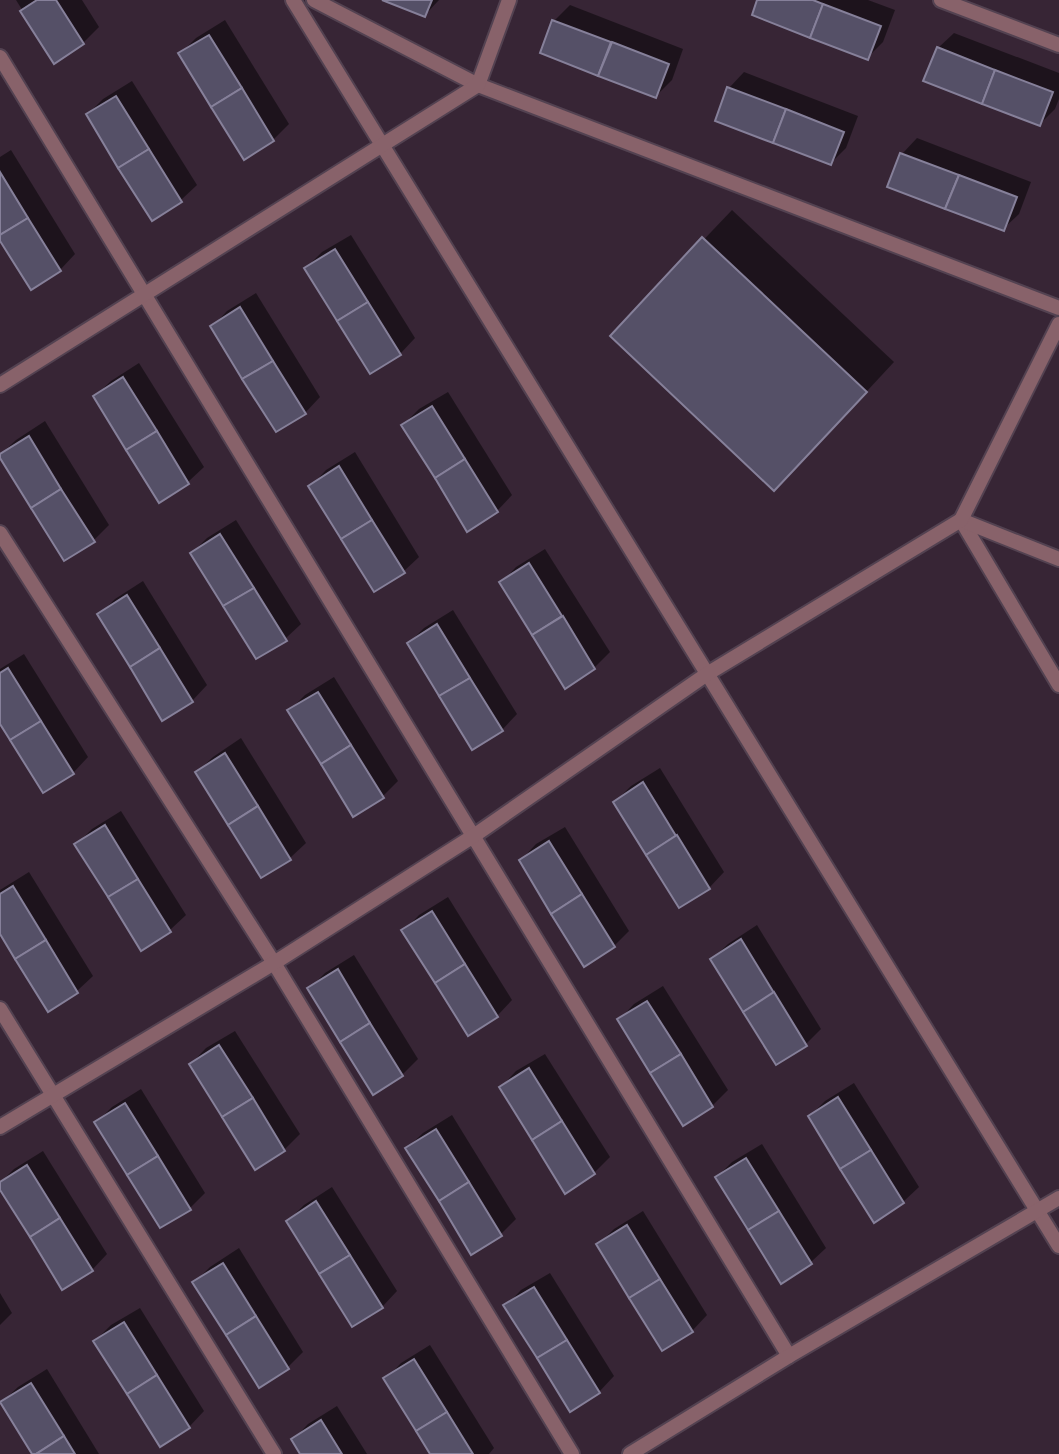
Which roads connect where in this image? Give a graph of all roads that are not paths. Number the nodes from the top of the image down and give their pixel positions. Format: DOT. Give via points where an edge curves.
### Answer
graph roads {
  1 [pos="293,0"];
  2 [pos="314,0"];
  3 [pos="509,0"];
  4 [pos="941,0"];
  5 [pos="1059,45"];
  6 [pos="0,57"];
  7 [pos="478,85"];
  8 [pos="381,145"];
  9 [pos="144,297"];
  10 [pos="1059,308"];
  11 [pos="1059,324"];
  12 [pos="0,385"];
  13 [pos="961,520"];
  14 [pos="0,533"];
  15 [pos="1059,559"];
  16 [pos="707,674"];
  17 [pos="1059,685"];
  18 [pos="475,835"];
  19 [pos="274,963"];
  20 [pos="0,1010"];
  21 [pos="54,1096"];
  22 [pos="0,1127"];
  23 [pos="1059,1198"];
  24 [pos="1038,1212"];
  25 [pos="1059,1246"];
  26 [pos="789,1356"];
  27 [pos="274,1454"];
  28 [pos="572,1454"];
  29 [pos="630,1454"];
  1 -- 8 [label="street"];
  2 -- 7 [label="street"];
  3 -- 7 [label="street"];
  4 -- 5 [label="street"];
  6 -- 9 [label="street"];
  7 -- 8 [label="street"];
  7 -- 10 [label="street"];
  8 -- 9 [label="street"];
  8 -- 16 [label="street"];
  9 -- 12 [label="street"];
  9 -- 18 [label="street"];
  11 -- 13 [label="street"];
  13 -- 15 [label="street"];
  13 -- 16 [label="street"];
  13 -- 17 [label="street"];
  14 -- 19 [label="street"];
  16 -- 18 [label="street"];
  16 -- 24 [label="street"];
  18 -- 19 [label="street"];
  18 -- 26 [label="street"];
  19 -- 21 [label="street"];
  19 -- 28 [label="street"];
  20 -- 21 [label="street"];
  21 -- 22 [label="street"];
  21 -- 27 [label="street"];
  23 -- 24 [label="street"];
  24 -- 25 [label="street"];
  24 -- 26 [label="street"];
  26 -- 29 [label="street"];
}
